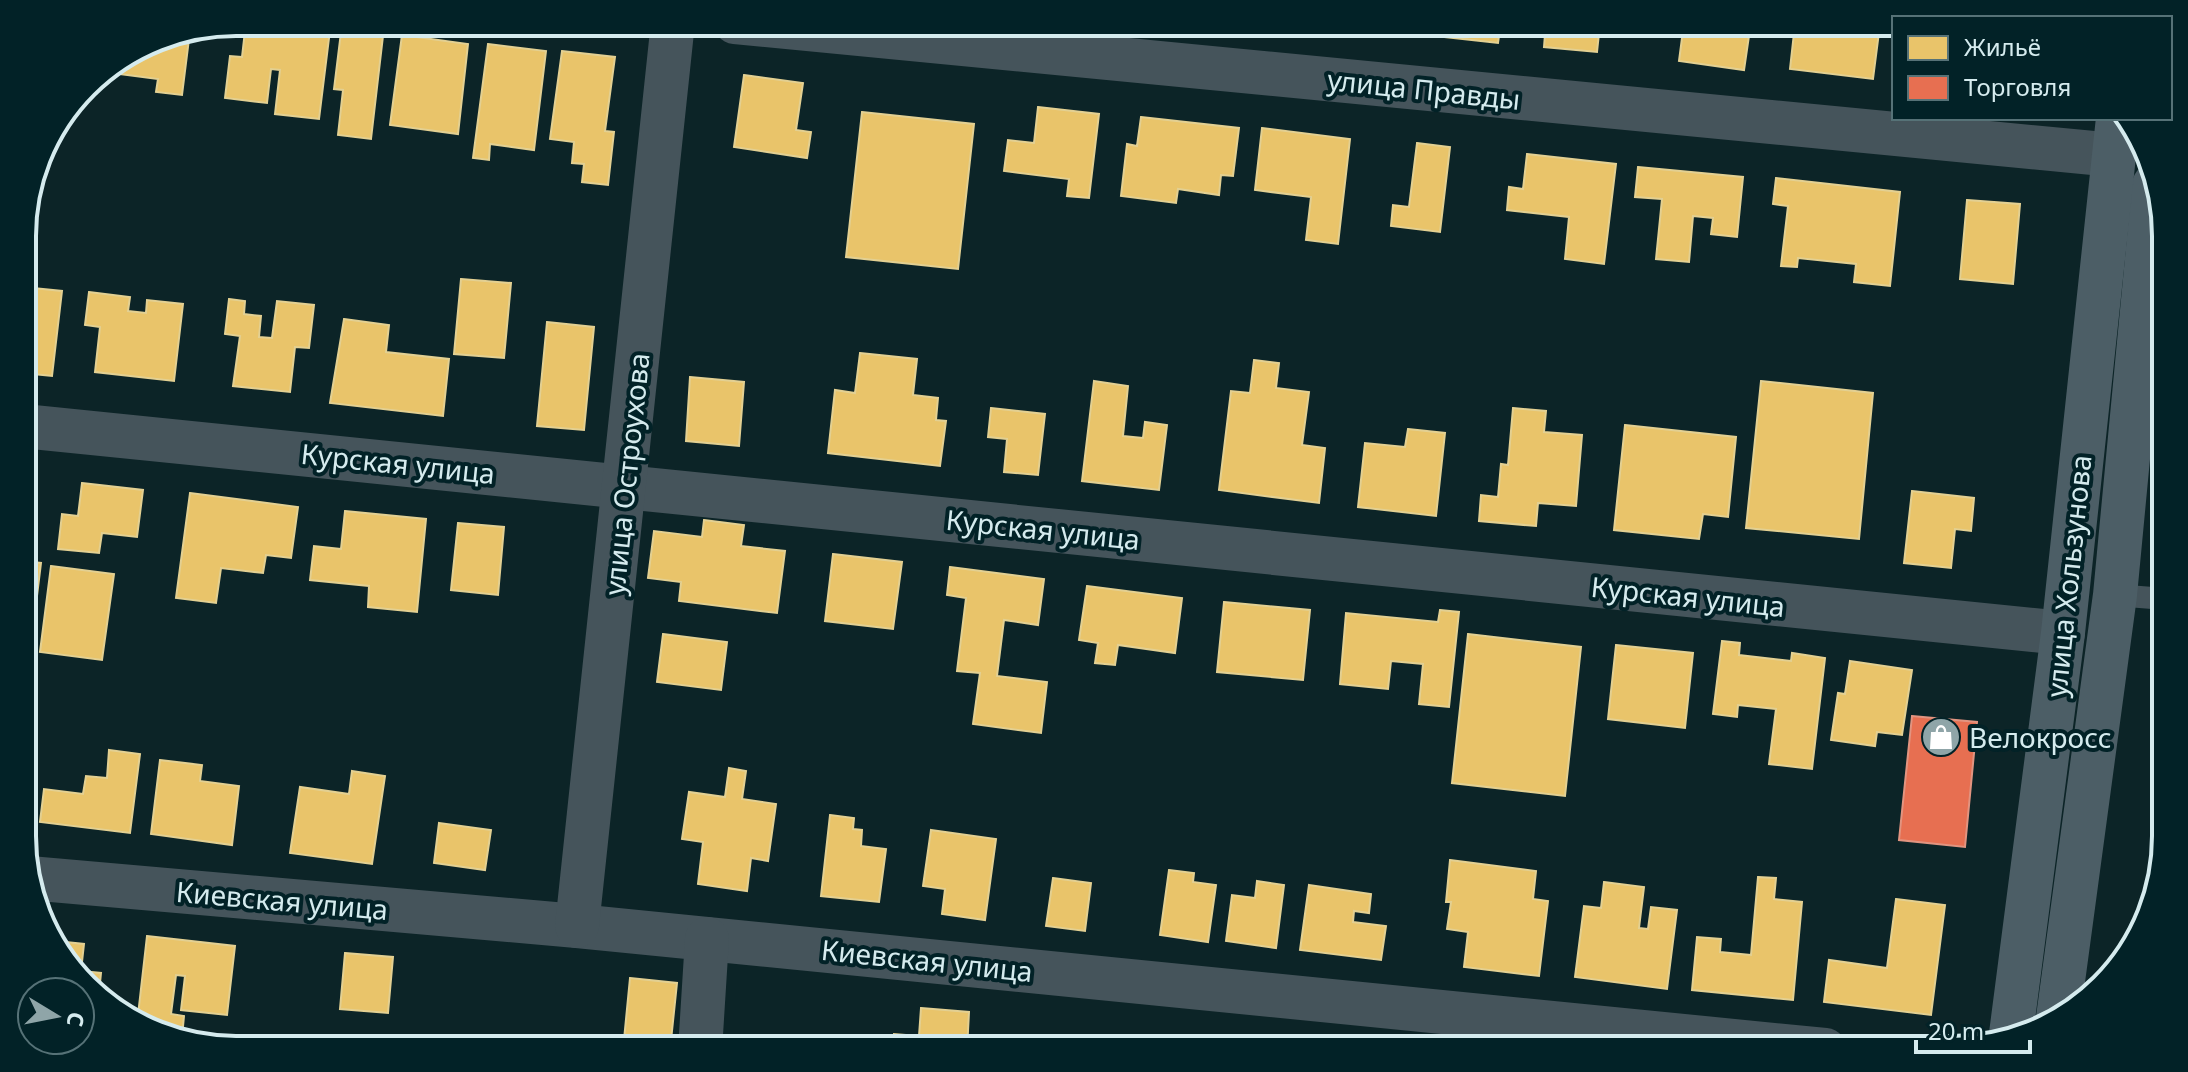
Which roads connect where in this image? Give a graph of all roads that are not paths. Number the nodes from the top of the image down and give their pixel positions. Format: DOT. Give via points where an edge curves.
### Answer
graph roads {
  1 [pos="672,36"];
  2 [pos="905,36"];
  3 [pos="1892,118"];
  4 [pos="1922,120"];
  5 [pos="2116,136"];
  6 [pos="2151,219"];
  7 [pos="36,427"];
  8 [pos="624,486"];
  9 [pos="2115,595"];
  10 [pos="2152,598"];
  11 [pos="2063,633"];
  12 [pos="2092,777"];
  13 [pos="41,879"];
  14 [pos="577,926"];
  15 [pos="707,939"];
  16 [pos="2089,981"];
  17 [pos="2060,1004"];
  18 [pos="2012,1026"];
  19 [pos="701,1036"];
  20 [pos="1684,1036"];
  1 -- 8 [label="street, улица Остроухова"];
  2 -- 3 [label="street, улица Правды"];
  4 -- 5 [label="street, улица Правды"];
  5 -- 11 [label="main road, улица Хользунова"];
  6 -- 9 [label="main road, улица Хользунова"];
  7 -- 8 [label="street, Курская улица"];
  8 -- 11 [label="street, Курская улица"];
  8 -- 14 [label="street, улица Остроухова"];
  9 -- 10 [label="lane"];
  9 -- 12 [label="main road, улица Хользунова"];
  11 -- 18 [label="main road, улица Хользунова"];
  12 -- 16 [label="main road"];
  12 -- 17 [label="main road, улица Хользунова"];
  13 -- 14 [label="street, Киевская улица"];
  14 -- 15 [label="street, Киевская улица"];
  15 -- 19 [label="street"];
  15 -- 20 [label="street, Киевская улица"];
}
